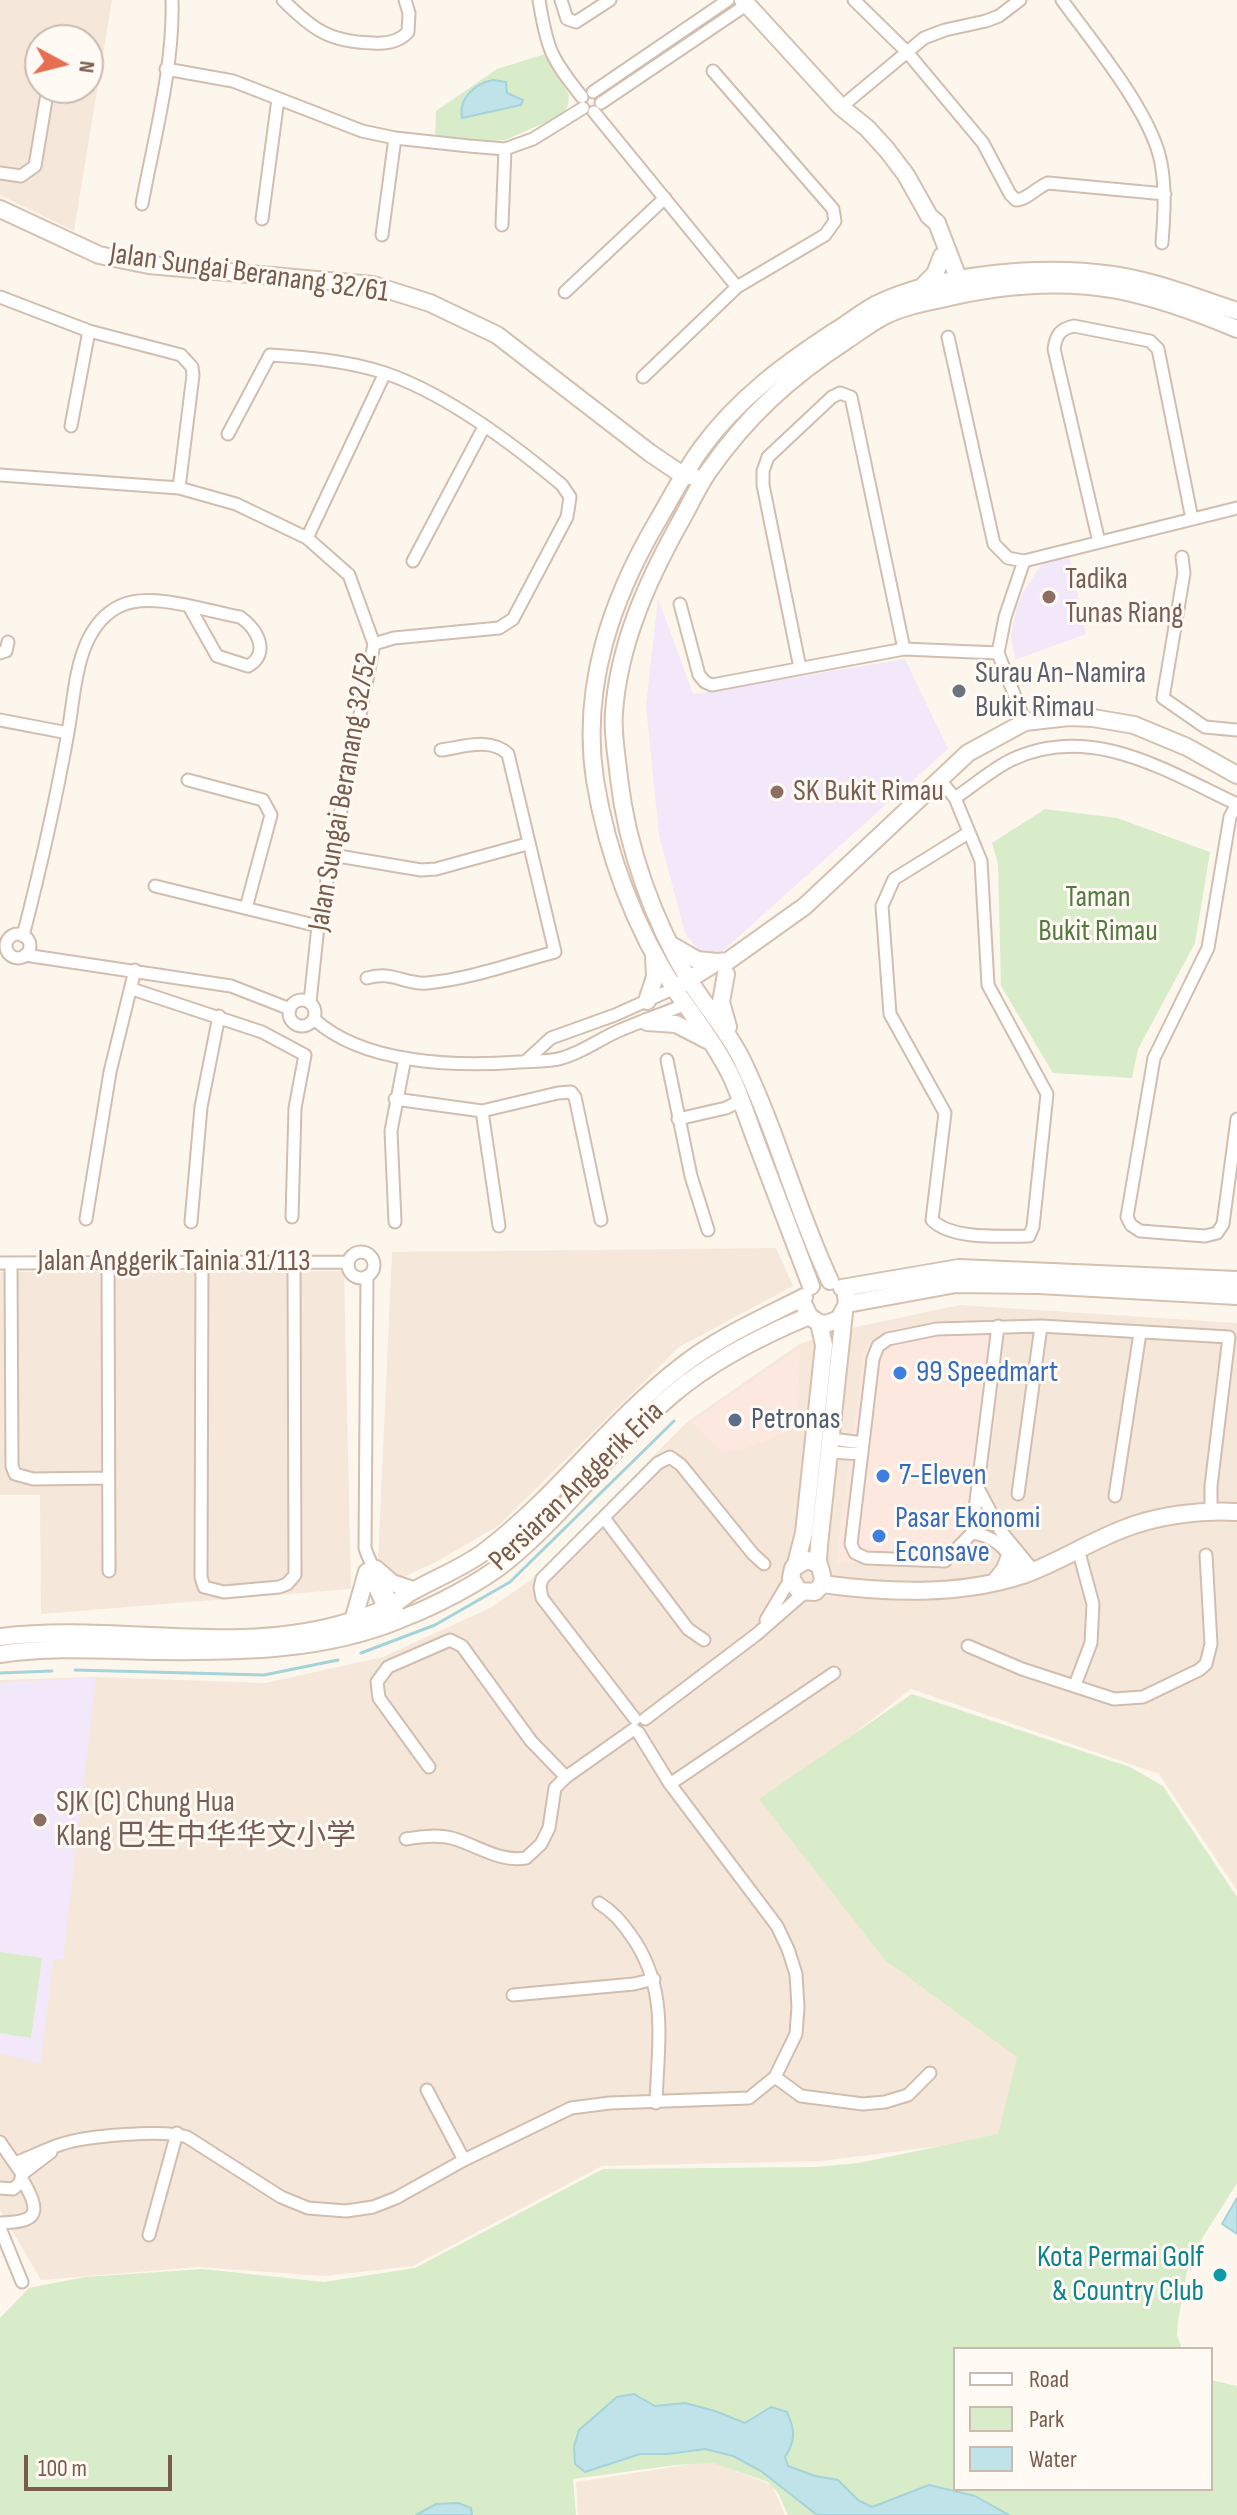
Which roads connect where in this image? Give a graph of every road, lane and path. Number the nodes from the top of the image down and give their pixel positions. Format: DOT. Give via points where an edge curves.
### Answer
graph roads {
  1 [pos="172,0"];
  2 [pos="283,0"];
  3 [pos="405,0"];
  4 [pos="539,0"];
  5 [pos="561,0"];
  6 [pos="610,0"];
  7 [pos="728,0"];
  8 [pos="854,0"];
  9 [pos="1020,0"];
  10 [pos="1062,0"];
  11 [pos="744,3"];
  12 [pos="670,39"];
  13 [pos="678,51"];
  14 [pos="907,52"];
  15 [pos="166,69"];
  16 [pos="713,71"];
  17 [pos="278,99"];
  18 [pos="591,102"];
  19 [pos="46,104"];
  20 [pos="841,107"];
  21 [pos="395,138"];
  22 [pos="505,149"];
  23 [pos="0,173"];
  24 [pos="1165,194"];
  25 [pos="665,198"];
  26 [pos="142,204"];
  27 [pos="0,209"];
  28 [pos="262,219"];
  29 [pos="502,225"];
  30 [pos="382,235"];
  31 [pos="1162,243"];
  32 [pos="946,252"];
  33 [pos="992,275"];
  34 [pos="737,287"];
  35 [pos="958,288"];
  36 [pos="919,290"];
  37 [pos="565,292"];
  38 [pos="0,297"];
  39 [pos="1237,311"];
  40 [pos="1237,329"];
  41 [pos="89,331"];
  42 [pos="948,337"];
  43 [pos="804,359"];
  44 [pos="385,373"];
  45 [pos="643,377"];
  46 [pos="71,426"];
  47 [pos="484,427"];
  48 [pos="228,434"];
  49 [pos="702,447"];
  50 [pos="650,453"];
  51 [pos="707,473"];
  52 [pos="0,475"];
  53 [pos="684,476"];
  54 [pos="179,488"];
  55 [pos="1237,508"];
  56 [pos="662,513"];
  57 [pos="1192,519"];
  58 [pos="307,538"];
  59 [pos="1099,542"];
  60 [pos="1182,557"];
  61 [pos="413,561"];
  62 [pos="1024,561"];
  63 [pos="680,604"];
  64 [pos="190,608"];
  65 [pos="8,642"];
  66 [pos="374,644"];
  67 [pos="904,649"];
  68 [pos="0,653"];
  69 [pos="998,653"];
  70 [pos="800,668"];
  71 [pos="0,720"];
  72 [pos="1025,722"];
  73 [pos="1237,730"];
  74 [pos="68,733"];
  75 [pos="441,750"];
  76 [pos="1237,775"];
  77 [pos="939,779"];
  78 [pos="188,780"];
  79 [pos="955,798"];
  80 [pos="1237,804"];
  81 [pos="968,833"];
  82 [pos="527,844"];
  83 [pos="332,855"];
  84 [pos="155,886"];
  85 [pos="246,908"];
  86 [pos="318,926"];
  87 [pos="23,936"];
  88 [pos="4,942"];
  89 [pos="661,947"];
  90 [pos="25,955"];
  91 [pos="724,966"];
  92 [pos="135,970"];
  93 [pos="367,978"];
  94 [pos="132,989"];
  95 [pos="687,992"];
  96 [pos="647,1001"];
  97 [pos="310,1002"];
  98 [pos="290,1009"];
  99 [pos="219,1016"];
  100 [pos="314,1019"];
  101 [pos="647,1022"];
  102 [pos="576,1029"];
  103 [pos="731,1039"];
  104 [pos="715,1046"];
  105 [pos="586,1047"];
  106 [pos="405,1058"];
  107 [pos="667,1060"];
  108 [pos="526,1062"];
  109 [pos="395,1099"];
  110 [pos="740,1101"];
  111 [pos="482,1111"];
  112 [pos="678,1119"];
  113 [pos="1237,1119"];
  114 [pos="292,1217"];
  115 [pos="86,1219"];
  116 [pos="601,1220"];
  117 [pos="191,1222"];
  118 [pos="395,1222"];
  119 [pos="499,1226"];
  120 [pos="708,1230"];
  121 [pos="108,1262"];
  122 [pos="202,1262"];
  123 [pos="294,1262"];
  124 [pos="348,1262"];
  125 [pos="5,1263"];
  126 [pos="367,1276"];
  127 [pos="1237,1280"];
  128 [pos="808,1292"];
  129 [pos="1237,1296"];
  130 [pos="841,1297"];
  131 [pos="814,1319"];
  132 [pos="998,1326"];
  133 [pos="1041,1326"];
  134 [pos="1140,1333"];
  135 [pos="831,1446"];
  136 [pos="862,1449"];
  137 [pos="108,1478"];
  138 [pos="979,1490"];
  139 [pos="1018,1494"];
  140 [pos="1115,1496"];
  141 [pos="1211,1511"];
  142 [pos="1237,1512"];
  143 [pos="604,1518"];
  144 [pos="972,1533"];
  145 [pos="1078,1549"];
  146 [pos="1206,1555"];
  147 [pos="1010,1556"];
  148 [pos="764,1564"];
  149 [pos="370,1567"];
  150 [pos="109,1571"];
  151 [pos="793,1571"];
  152 [pos="1028,1572"];
  153 [pos="821,1573"];
  154 [pos="995,1582"];
  155 [pos="413,1590"];
  156 [pos="804,1593"];
  157 [pos="392,1614"];
  158 [pos="353,1621"];
  159 [pos="757,1634"];
  160 [pos="0,1637"];
  161 [pos="704,1640"];
  162 [pos="968,1646"];
  163 [pos="0,1654"];
  164 [pos="834,1673"];
  165 [pos="1075,1685"];
  166 [pos="638,1725"];
  167 [pos="429,1767"];
  168 [pos="566,1777"];
  169 [pos="670,1784"];
  170 [pos="406,1839"];
  171 [pos="599,1903"];
  172 [pos="654,1979"];
  173 [pos="513,1995"];
  174 [pos="930,2073"];
  175 [pos="775,2077"];
  176 [pos="427,2090"];
  177 [pos="656,2103"];
  178 [pos="177,2133"];
  179 [pos="0,2142"];
  180 [pos="65,2142"];
  181 [pos="464,2160"];
  182 [pos="9,2163"];
  183 [pos="22,2177"];
  184 [pos="0,2188"];
  185 [pos="0,2226"];
  186 [pos="149,2235"];
  187 [pos="22,2282"];
  1 -- 15 [label="street"];
  2 -- 3 [label="street" via="319,31 345,43 401,39 408,32"];
  4 -- 18 [label="street" via="545,41 556,64"];
  5 -- 6 [label="street" via="567,19 576,22"];
  7 -- 12 [label="street"];
  8 -- 14 [label="street"];
  9 -- 14 [label="street" via="999,16 924,38"];
  10 -- 24 [label="street" via="1148,123 1161,160"];
  11 -- 13 [label="street"];
  11 -- 20 [label="main road"];
  12 -- 13 [label="street"];
  12 -- 18 [label="street"];
  13 -- 18 [label="street"];
  14 -- 20 [label="street"];
  14 -- 24 [label="street" via="983,143 1016,200 1048,183"];
  15 -- 17 [label="street" via="233,81"];
  15 -- 26 [label="street"];
  16 -- 34 [label="street" via="836,215 825,235"];
  17 -- 21 [label="street"];
  17 -- 28 [label="street"];
  18 -- 22 [label="street" via="533,139"];
  18 -- 25 [label="street"];
  19 -- 23 [label="street" via="38,159 21,176"];
  20 -- 32 [label="main road" via="867,128 906,175 929,216 929,228"];
  21 -- 22 [label="street"];
  21 -- 30 [label="street"];
  22 -- 29 [label="street"];
  24 -- 31 [label="street"];
  25 -- 34 [label="street"];
  25 -- 37 [label="street"];
  27 -- 50 [label="main road, Jalan Sungai Beranang 32/61" via="99,255 149,265 373,285 430,303 497,335"];
  32 -- 33 [label="main road"];
  32 -- 35 [label="main road"];
  32 -- 36 [label="main road"];
  33 -- 35 [label="main road"];
  33 -- 39 [label="main road" via="1049,269 1117,275"];
  34 -- 45 [label="street"];
  35 -- 36 [label="main road"];
  35 -- 40 [label="main road" via="1053,284 1117,290"];
  35 -- 43 [label="main road" via="883,317"];
  36 -- 43 [label="main road" via="875,306"];
  38 -- 41 [label="street"];
  41 -- 46 [label="street"];
  41 -- 54 [label="street" via="173,352 192,367"];
  42 -- 62 [label="street" via="994,544 1008,558"];
  43 -- 49 [label="main road" via="769,376"];
  43 -- 51 [label="main road"];
  44 -- 47 [label="street"];
  44 -- 48 [label="street" via="270,355"];
  44 -- 58 [label="street"];
  47 -- 61 [label="street"];
  47 -- 66 [label="street" via="562,485 570,497 567,517 521,609 499,628"];
  49 -- 50 [label="main road" via="679,458"];
  49 -- 53 [label="main road"];
  50 -- 53 [label="main road, Jalan Sungai Beranang 32/61"];
  50 -- 56 [label="main road" via="666,482"];
  51 -- 53 [label="main road"];
  51 -- 89 [label="main road" via="632,624 614,714 628,823"];
  52 -- 54 [label="street, Jalan Sungai Beranang 32/52"];
  53 -- 56 [label="main road"];
  54 -- 58 [label="street, Jalan Sungai Beranang 32/52" via="236,504"];
  55 -- 57 [label="street"];
  56 -- 89 [label="main road" via="632,563 610,621 590,739 602,819 630,902"];
  57 -- 59 [label="street"];
  57 -- 59 [label="street" via="1158,349 1150,341 1064,328 1054,349"];
  58 -- 66 [label="street, Jalan Sungai Beranang 32/52" via="349,575"];
  59 -- 62 [label="street"];
  60 -- 73 [label="street" via="1184,573 1163,698 1205,727"];
  62 -- 69 [label="street"];
  63 -- 70 [label="street" via="705,682 719,685"];
  64 -- 64 [label="street" via="249,623 260,641 256,661 248,666 217,656"];
  64 -- 74 [label="street" via="142,600 102,618 87,642"];
  65 -- 68 [label="street"];
  66 -- 83 [label="street, Jalan Sungai Beranang 32/52"];
  67 -- 69 [label="street"];
  67 -- 70 [label="street"];
  67 -- 70 [label="street" via="851,397 840,393 768,457 763,471"];
  69 -- 72 [label="street"];
  71 -- 74 [label="street"];
  72 -- 76 [label="main road" via="1069,717 1134,725"];
  72 -- 77 [label="main road" via="968,753"];
  74 -- 87 [label="street"];
  75 -- 82 [label="street" via="486,744 508,754"];
  77 -- 79 [label="street"];
  77 -- 91 [label="main road" via="805,906"];
  78 -- 85 [label="street" via="263,800 271,815"];
  79 -- 80 [label="street" via="1010,760 1070,745 1123,752"];
  79 -- 81 [label="street"];
  80 -- 113 [label="street" via="1230,817 1208,948 1154,1058 1127,1217 1131,1225 1140,1231 1217,1233 1223,1224"];
  81 -- 81 [label="street" via="981,861 988,985 1047,1094 1029,1236 954,1233 932,1220 945,1113 890,1014 882,906 894,879"];
  82 -- 83 [label="street" via="421,870"];
  82 -- 93 [label="street" via="555,952 424,984 394,976"];
  83 -- 86 [label="street, Jalan Sungai Beranang 32/52"];
  84 -- 85 [label="street"];
  85 -- 86 [label="street"];
  86 -- 97 [label="street, Jalan Sungai Beranang 32/52"];
  87 -- 88 [label="street"];
  87 -- 90 [label="street" via="30,945"];
  88 -- 90 [label="street" via="13,956"];
  89 -- 91 [label="main road"];
  89 -- 95 [label="main road"];
  89 -- 96 [label="main road"];
  90 -- 92 [label="street"];
  91 -- 95 [label="main road"];
  91 -- 103 [label="main road" via="721,1002"];
  92 -- 94 [label="street"];
  92 -- 98 [label="street" via="231,986"];
  94 -- 99 [label="street"];
  94 -- 115 [label="street" via="110,1072"];
  95 -- 96 [label="street"];
  95 -- 101 [label="street"];
  95 -- 103 [label="main road"];
  95 -- 104 [label="main road"];
  96 -- 102 [label="street"];
  97 -- 98 [label="street" via="299,1000"];
  97 -- 100 [label="street"];
  98 -- 100 [label="street" via="296,1024 306,1026"];
  99 -- 114 [label="street" via="305,1055 295,1108"];
  99 -- 117 [label="street" via="201,1107"];
  100 -- 106 [label="street" via="351,1043"];
  101 -- 104 [label="main road" via="676,1024"];
  101 -- 105 [label="street"];
  102 -- 105 [label="street"];
  102 -- 108 [label="street" via="551,1038"];
  103 -- 130 [label="main road"];
  104 -- 110 [label="main road"];
  105 -- 108 [label="street" via="561,1058"];
  106 -- 108 [label="street" via="475,1065"];
  106 -- 109 [label="street"];
  107 -- 112 [label="street"];
  109 -- 111 [label="street"];
  109 -- 118 [label="street"];
  110 -- 112 [label="street"];
  110 -- 128 [label="main road"];
  111 -- 116 [label="street" via="571,1092"];
  111 -- 119 [label="street"];
  112 -- 120 [label="street"];
  121 -- 122 [label="street, Jalan Anggerik Tainia 31/113"];
  121 -- 125 [label="street, Jalan Anggerik Tainia 31/113"];
  121 -- 137 [label="street"];
  122 -- 123 [label="street, Jalan Anggerik Tainia 31/113"];
  122 -- 123 [label="street" via="201,1577 204,1587 218,1592 279,1587 292,1580 297,1559"];
  123 -- 124 [label="street, Jalan Anggerik Tainia 31/113"];
  124 -- 126 [label="street" via="354,1276"];
  124 -- 126 [label="street" via="357,1252 369,1255 373,1266"];
  125 -- 137 [label="street" via="15,1474 33,1479"];
  126 -- 149 [label="street" via="365,1548"];
  127 -- 130 [label="main road" via="959,1268"];
  128 -- 130 [label="main road, Persiaran Anggerik Eria" via="823,1280"];
  128 -- 131 [label="main road"];
  128 -- 155 [label="main road, Persiaran Anggerik Eria" via="682,1365 503,1537 453,1572"];
  129 -- 130 [label="main road" via="956,1284"];
  130 -- 131 [label="main road, Persiaran Anggerik Eria" via="833,1322"];
  130 -- 135 [label="main road"];
  131 -- 151 [label="main road" via="824,1345 823,1360 804,1533"];
  131 -- 157 [label="main road, Persiaran Anggerik Eria" via="733,1353 672,1395 506,1561 458,1591"];
  132 -- 133 [label="street"];
  132 -- 136 [label="street" via="937,1329 878,1346"];
  132 -- 138 [label="street"];
  133 -- 134 [label="street"];
  133 -- 139 [label="street"];
  134 -- 140 [label="street"];
  134 -- 141 [label="street" via="1229,1337"];
  135 -- 136 [label="street"];
  135 -- 153 [label="main road"];
  136 -- 144 [label="street" via="851,1544 855,1553 866,1558 945,1561"];
  137 -- 150 [label="street"];
  138 -- 144 [label="street"];
  138 -- 152 [label="street"];
  141 -- 142 [label="main road"];
  141 -- 145 [label="main road" via="1125,1527"];
  143 -- 148 [label="street" via="670,1457"];
  143 -- 161 [label="street" via="688,1629"];
  143 -- 166 [label="street" via="542,1579 540,1593"];
  144 -- 147 [label="street" via="993,1538"];
  145 -- 152 [label="main road"];
  145 -- 165 [label="street" via="1093,1604 1091,1643"];
  146 -- 165 [label="street" via="1211,1644 1206,1664 1143,1697 1114,1699"];
  147 -- 152 [label="street"];
  147 -- 154 [label="main road"];
  149 -- 155 [label="main road"];
  149 -- 157 [label="street"];
  149 -- 158 [label="main road"];
  151 -- 153 [label="main road" via="807,1560"];
  151 -- 156 [label="main road" via="795,1588"];
  151 -- 159 [label="street"];
  152 -- 154 [label="main road"];
  153 -- 154 [label="main road" via="860,1587 931,1591"];
  153 -- 156 [label="main road" via="815,1592"];
  155 -- 157 [label="main road, Persiaran Anggerik Eria"];
  156 -- 159 [label="street"];
  157 -- 158 [label="main road, Persiaran Anggerik Eria"];
  157 -- 163 [label="main road, Persiaran Anggerik Eria" via="339,1638 260,1650 67,1648"];
  158 -- 160 [label="main road, Persiaran Anggerik Eria" via="311,1632 239,1639 45,1631"];
  159 -- 166 [label="street"];
  162 -- 165 [label="street"];
  164 -- 169 [label="street"];
  166 -- 168 [label="street"];
  166 -- 169 [label="street"];
  167 -- 168 [label="street" via="379,1698 377,1682 388,1667 450,1640 462,1646 531,1741"];
  168 -- 170 [label="street" via="555,1788 549,1828 526,1858 506,1858 451,1838"];
  169 -- 175 [label="street" via="777,1926 788,1949 796,1974 796,2034"];
  171 -- 172 [label="street" via="614,1912 644,1953"];
  172 -- 173 [label="street"];
  172 -- 177 [label="street" via="659,2012"];
  174 -- 175 [label="street" via="908,2095 863,2104 801,2096"];
  175 -- 177 [label="street" via="749,2098"];
  176 -- 181 [label="street"];
  177 -- 181 [label="street" via="571,2108"];
  178 -- 180 [label="street"];
  178 -- 181 [label="street" via="281,2197 326,2212 373,2207"];
  178 -- 186 [label="street"];
  179 -- 182 [label="street"];
  180 -- 182 [label="street"];
  180 -- 183 [label="street"];
  182 -- 183 [label="street"];
  183 -- 184 [label="street" via="13,2189"];
  183 -- 185 [label="street" via="35,2211 25,2222"];
  185 -- 187 [label="street"];
}
